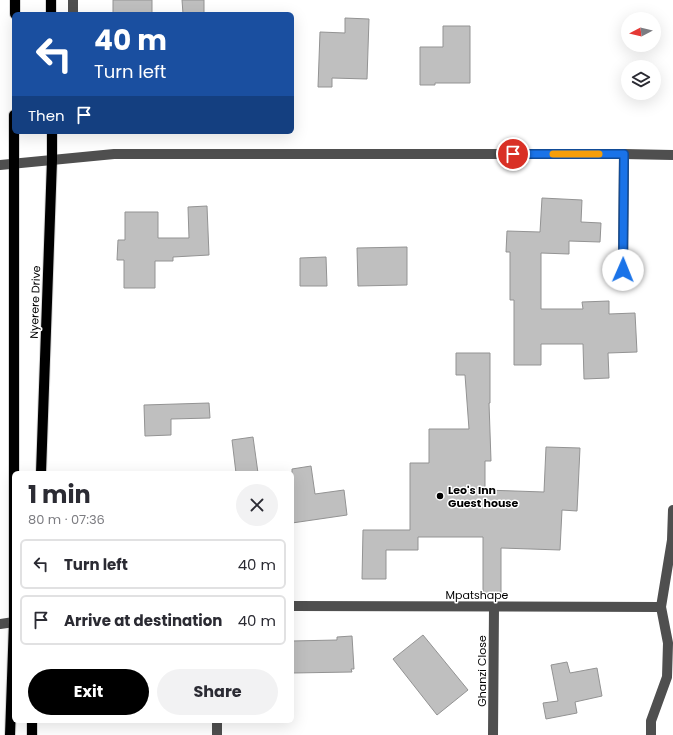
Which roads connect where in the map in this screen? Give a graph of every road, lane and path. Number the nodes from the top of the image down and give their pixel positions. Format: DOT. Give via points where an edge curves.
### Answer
graph roads {
  1 [pos="15,0"];
  2 [pos="51,0"];
  3 [pos="73,0"];
  4 [pos="15,12"];
  5 [pos="51,12"];
  6 [pos="73,12"];
  7 [pos="14,134"];
  8 [pos="52,134"];
  9 [pos="624,154"];
  10 [pos="673,155"];
  11 [pos="52,160"];
  12 [pos="14,163"];
  13 [pos="0,165"];
  14 [pos="623,270"];
  15 [pos="14,471"];
  16 [pos="41,471"];
  17 [pos="673,510"];
  18 [pos="294,606"];
  19 [pos="494,607"];
  20 [pos="661,607"];
  21 [pos="12,622"];
  22 [pos="0,624"];
  23 [pos="12,678"];
  24 [pos="32,723"];
  25 [pos="218,723"];
  26 [pos="10,735"];
  27 [pos="32,735"];
  28 [pos="217,735"];
  29 [pos="493,735"];
  30 [pos="651,735"];
  1 -- 4 [label="main road"];
  2 -- 5 [label="main road"];
  3 -- 6 [label="street"];
  7 -- 12 [label="main road, Nyerere Drive"];
  8 -- 11 [label="main road, Nyerere Drive"];
  9 -- 10 [label="street"];
  9 -- 11 [label="street" via="114,154"];
  9 -- 14 [label="street"];
  11 -- 12 [label="street"];
  11 -- 16 [label="main road, Nyerere Drive"];
  12 -- 13 [label="street"];
  12 -- 15 [label="main road, Nyerere Drive"];
  17 -- 20 [label="street" via="672,540"];
  18 -- 19 [label="street, Mpatshape"];
  19 -- 20 [label="street, Mpatshape"];
  19 -- 29 [label="street, Ghanzi Close"];
  20 -- 30 [label="street" via="668,643 667,677 652,721"];
  21 -- 22 [label="street"];
  23 -- 26 [label="main road, Nyerere Drive"];
  24 -- 27 [label="main road"];
  25 -- 28 [label="street"];
}
